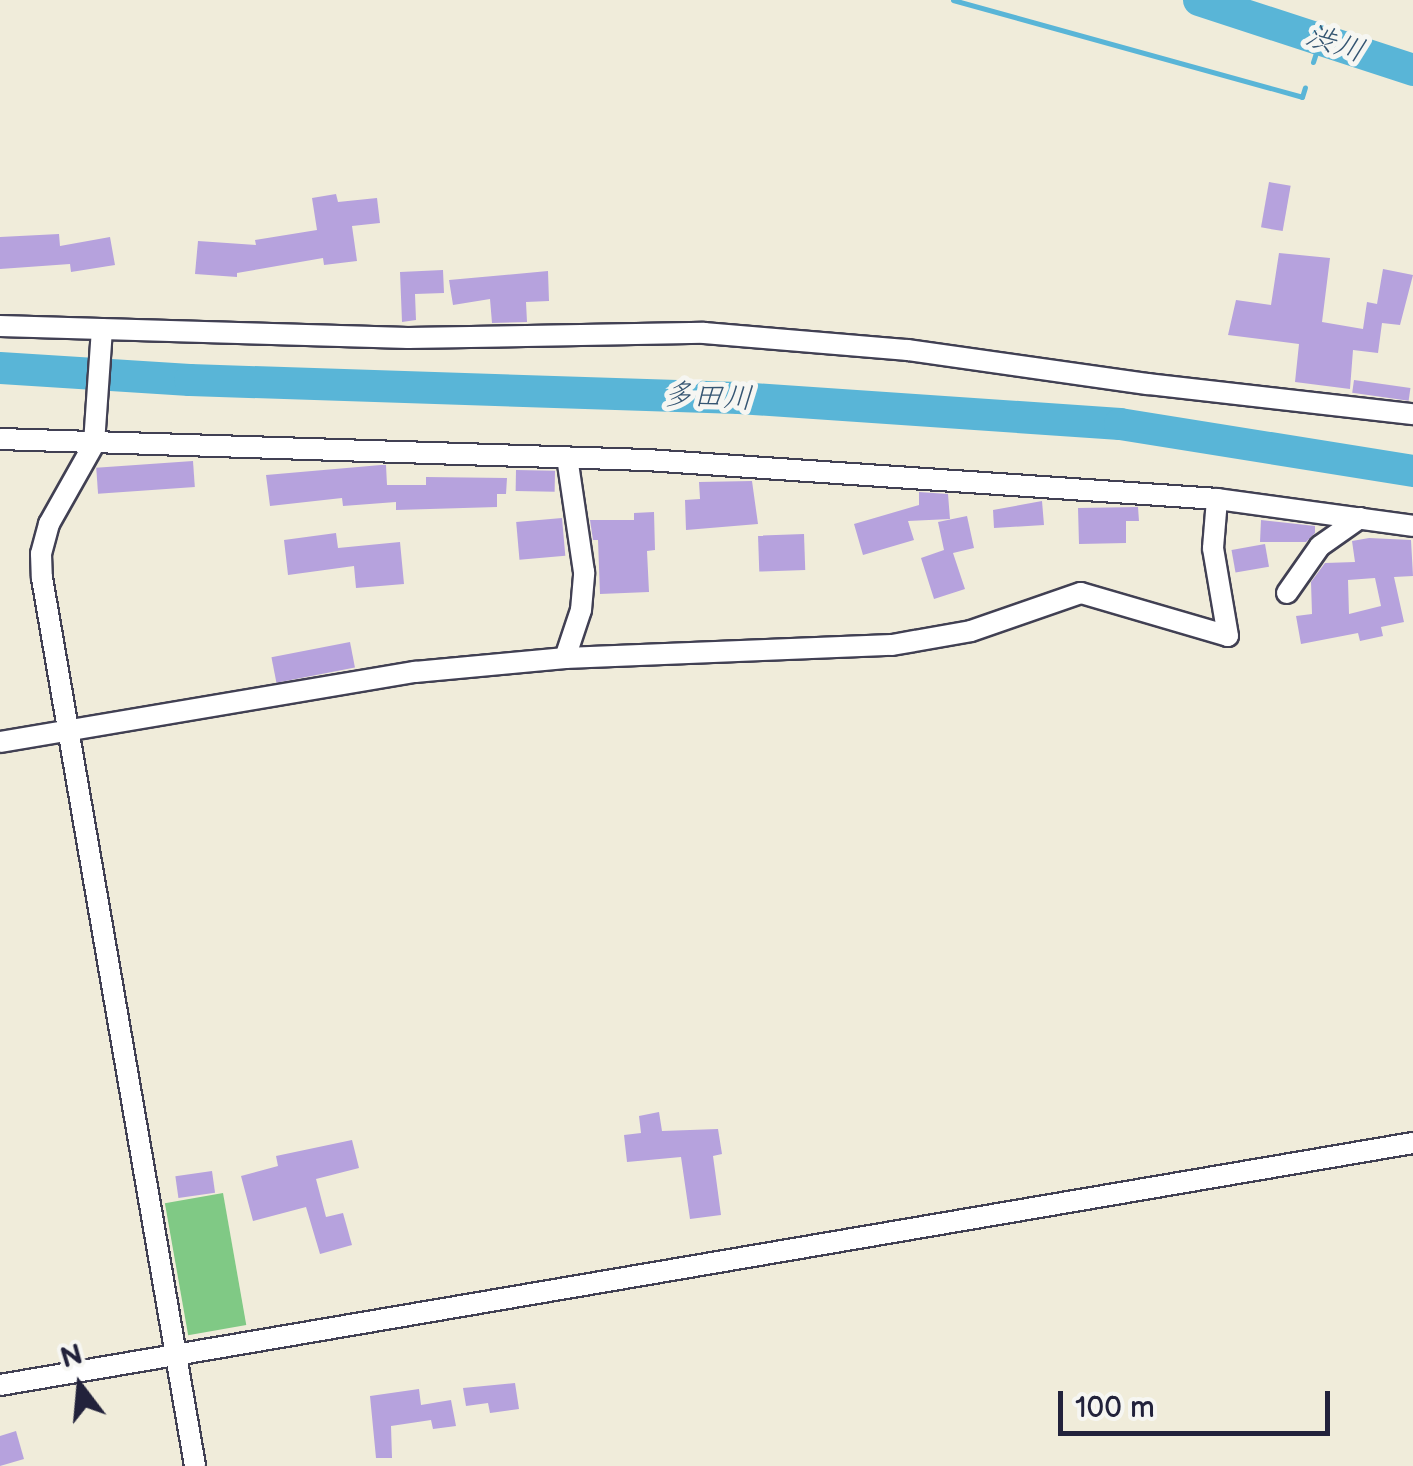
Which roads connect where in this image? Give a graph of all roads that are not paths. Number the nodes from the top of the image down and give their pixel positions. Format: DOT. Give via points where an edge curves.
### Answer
graph roads {
  1 [pos="0,326"];
  2 [pos="101,334"];
  3 [pos="1413,414"];
  4 [pos="95,438"];
  5 [pos="0,440"];
  6 [pos="567,457"];
  7 [pos="1217,499"];
  8 [pos="1360,518"];
  9 [pos="1413,526"];
  10 [pos="1287,593"];
  11 [pos="565,658"];
  12 [pos="68,731"];
  13 [pos="0,742"];
  14 [pos="1413,1143"];
  15 [pos="176,1354"];
  16 [pos="0,1385"];
  17 [pos="195,1466"];
  1 -- 2 [label="street"];
  2 -- 3 [label="street" via="704,334 908,350"];
  2 -- 4 [label="street"];
  4 -- 5 [label="street"];
  4 -- 6 [label="street"];
  4 -- 12 [label="street" via="49,524 42,554"];
  6 -- 7 [label="street"];
  6 -- 11 [label="street" via="584,572"];
  7 -- 8 [label="street"];
  7 -- 11 [label="street" via="1213,548 1228,636 1080,593 971,631 892,646"];
  8 -- 9 [label="street"];
  8 -- 10 [label="street" via="1320,546"];
  11 -- 12 [label="street" via="415,672"];
  12 -- 13 [label="street"];
  12 -- 15 [label="street"];
  14 -- 15 [label="street"];
  15 -- 16 [label="street"];
  15 -- 17 [label="street"];
}
